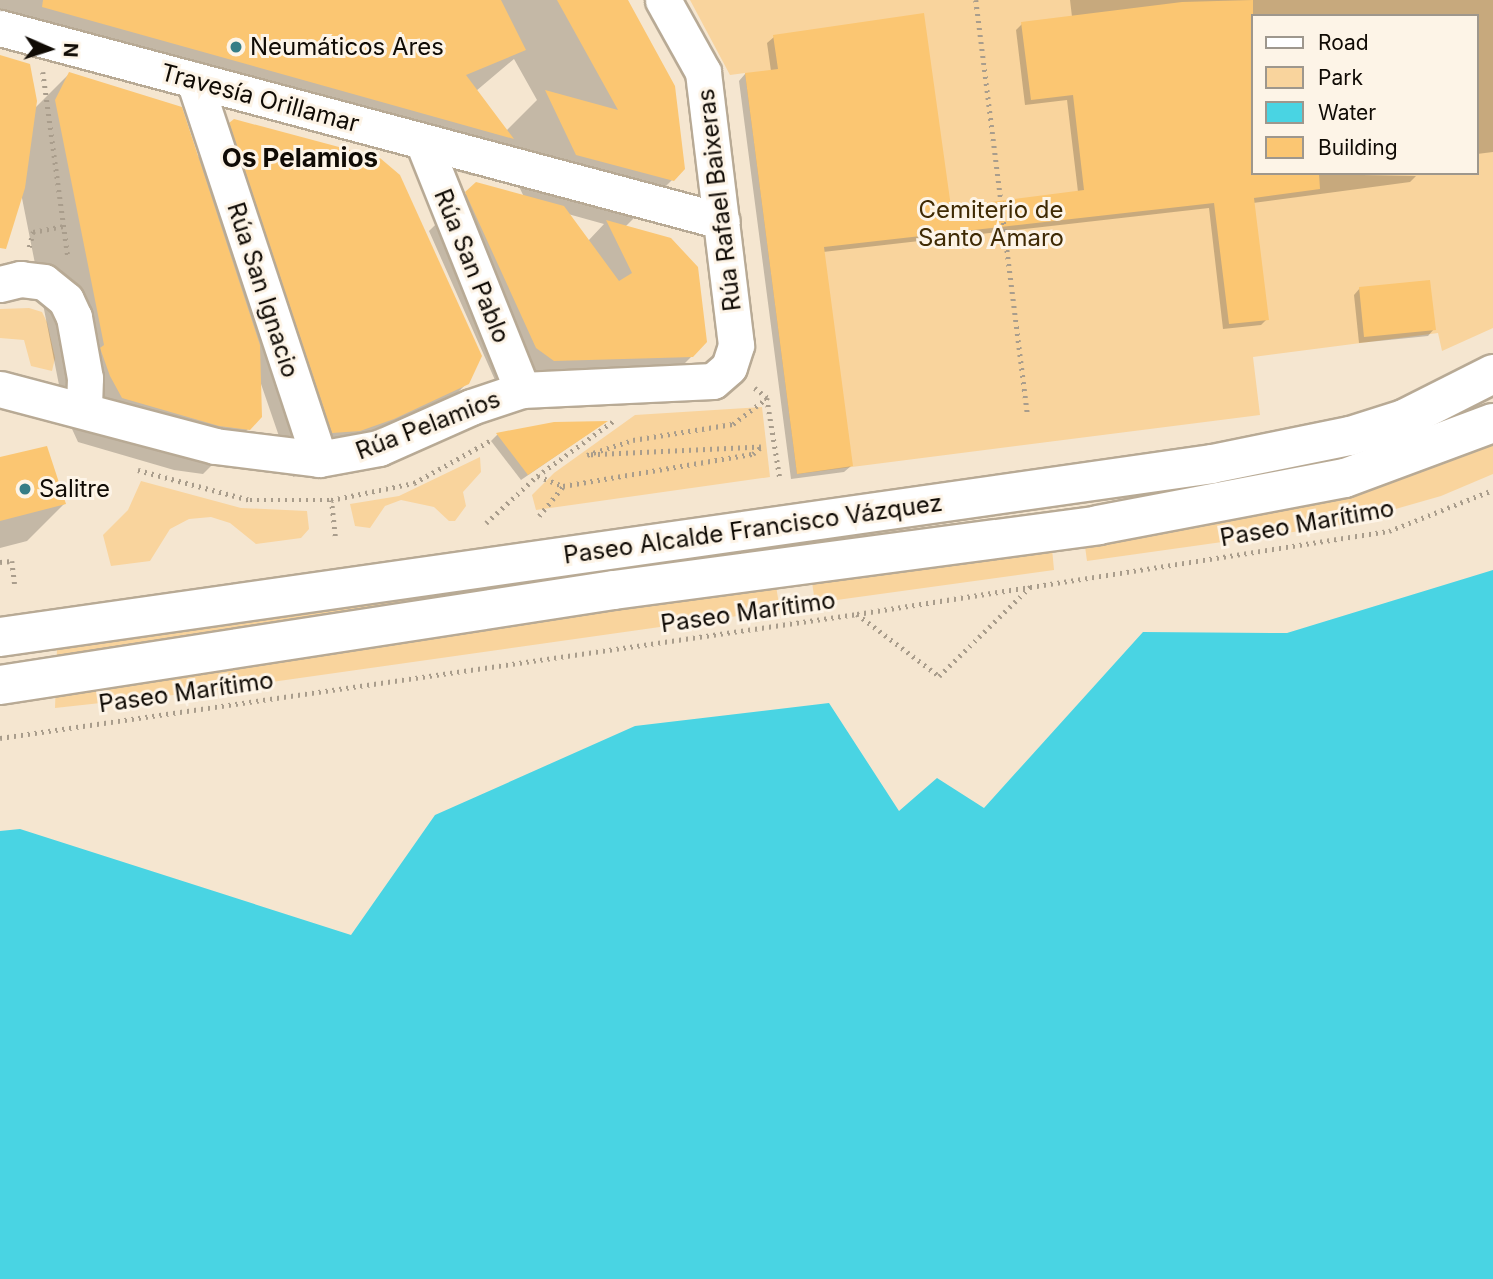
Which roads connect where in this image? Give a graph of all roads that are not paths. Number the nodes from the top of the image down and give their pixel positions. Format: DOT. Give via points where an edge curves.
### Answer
graph roads {
  1 [pos="663,0"];
  2 [pos="0,28"];
  3 [pos="194,80"];
  4 [pos="423,142"];
  5 [pos="722,221"];
  6 [pos="0,284"];
  7 [pos="729,367"];
  8 [pos="1493,374"];
  9 [pos="0,389"];
  10 [pos="522,390"];
  11 [pos="84,409"];
  12 [pos="1493,423"];
  13 [pos="319,459"];
  14 [pos="0,637"];
  15 [pos="0,685"];
  1 -- 5 [label="street, Rúa Rafael Baixeras" via="704,72"];
  2 -- 3 [label="street, Travesía Orillamar"];
  3 -- 4 [label="street, Travesía Orillamar"];
  3 -- 13 [label="street, Rúa San Ignacio"];
  4 -- 5 [label="street, Travesía Orillamar"];
  4 -- 10 [label="street, Rúa San Pablo"];
  5 -- 7 [label="street, Rúa Rafael Baixeras" via="736,345"];
  6 -- 11 [label="street" via="20,279 44,282 66,300 74,317 85,378"];
  7 -- 10 [label="street, Rúa Pelamios" via="713,381 694,384"];
  8 -- 14 [label="main road, Paseo Alcalde Francisco Vázquez" via="1404,419 1364,432 1212,464"];
  9 -- 11 [label="street, Rúa Pelamios"];
  10 -- 13 [label="street, Rúa Pelamios" via="379,448"];
  11 -- 13 [label="street, Rúa Pelamios" via="215,446"];
  12 -- 15 [label="main road, Paseo Alcalde Francisco Vázquez" via="1345,478 1098,525 614,590"];
}
